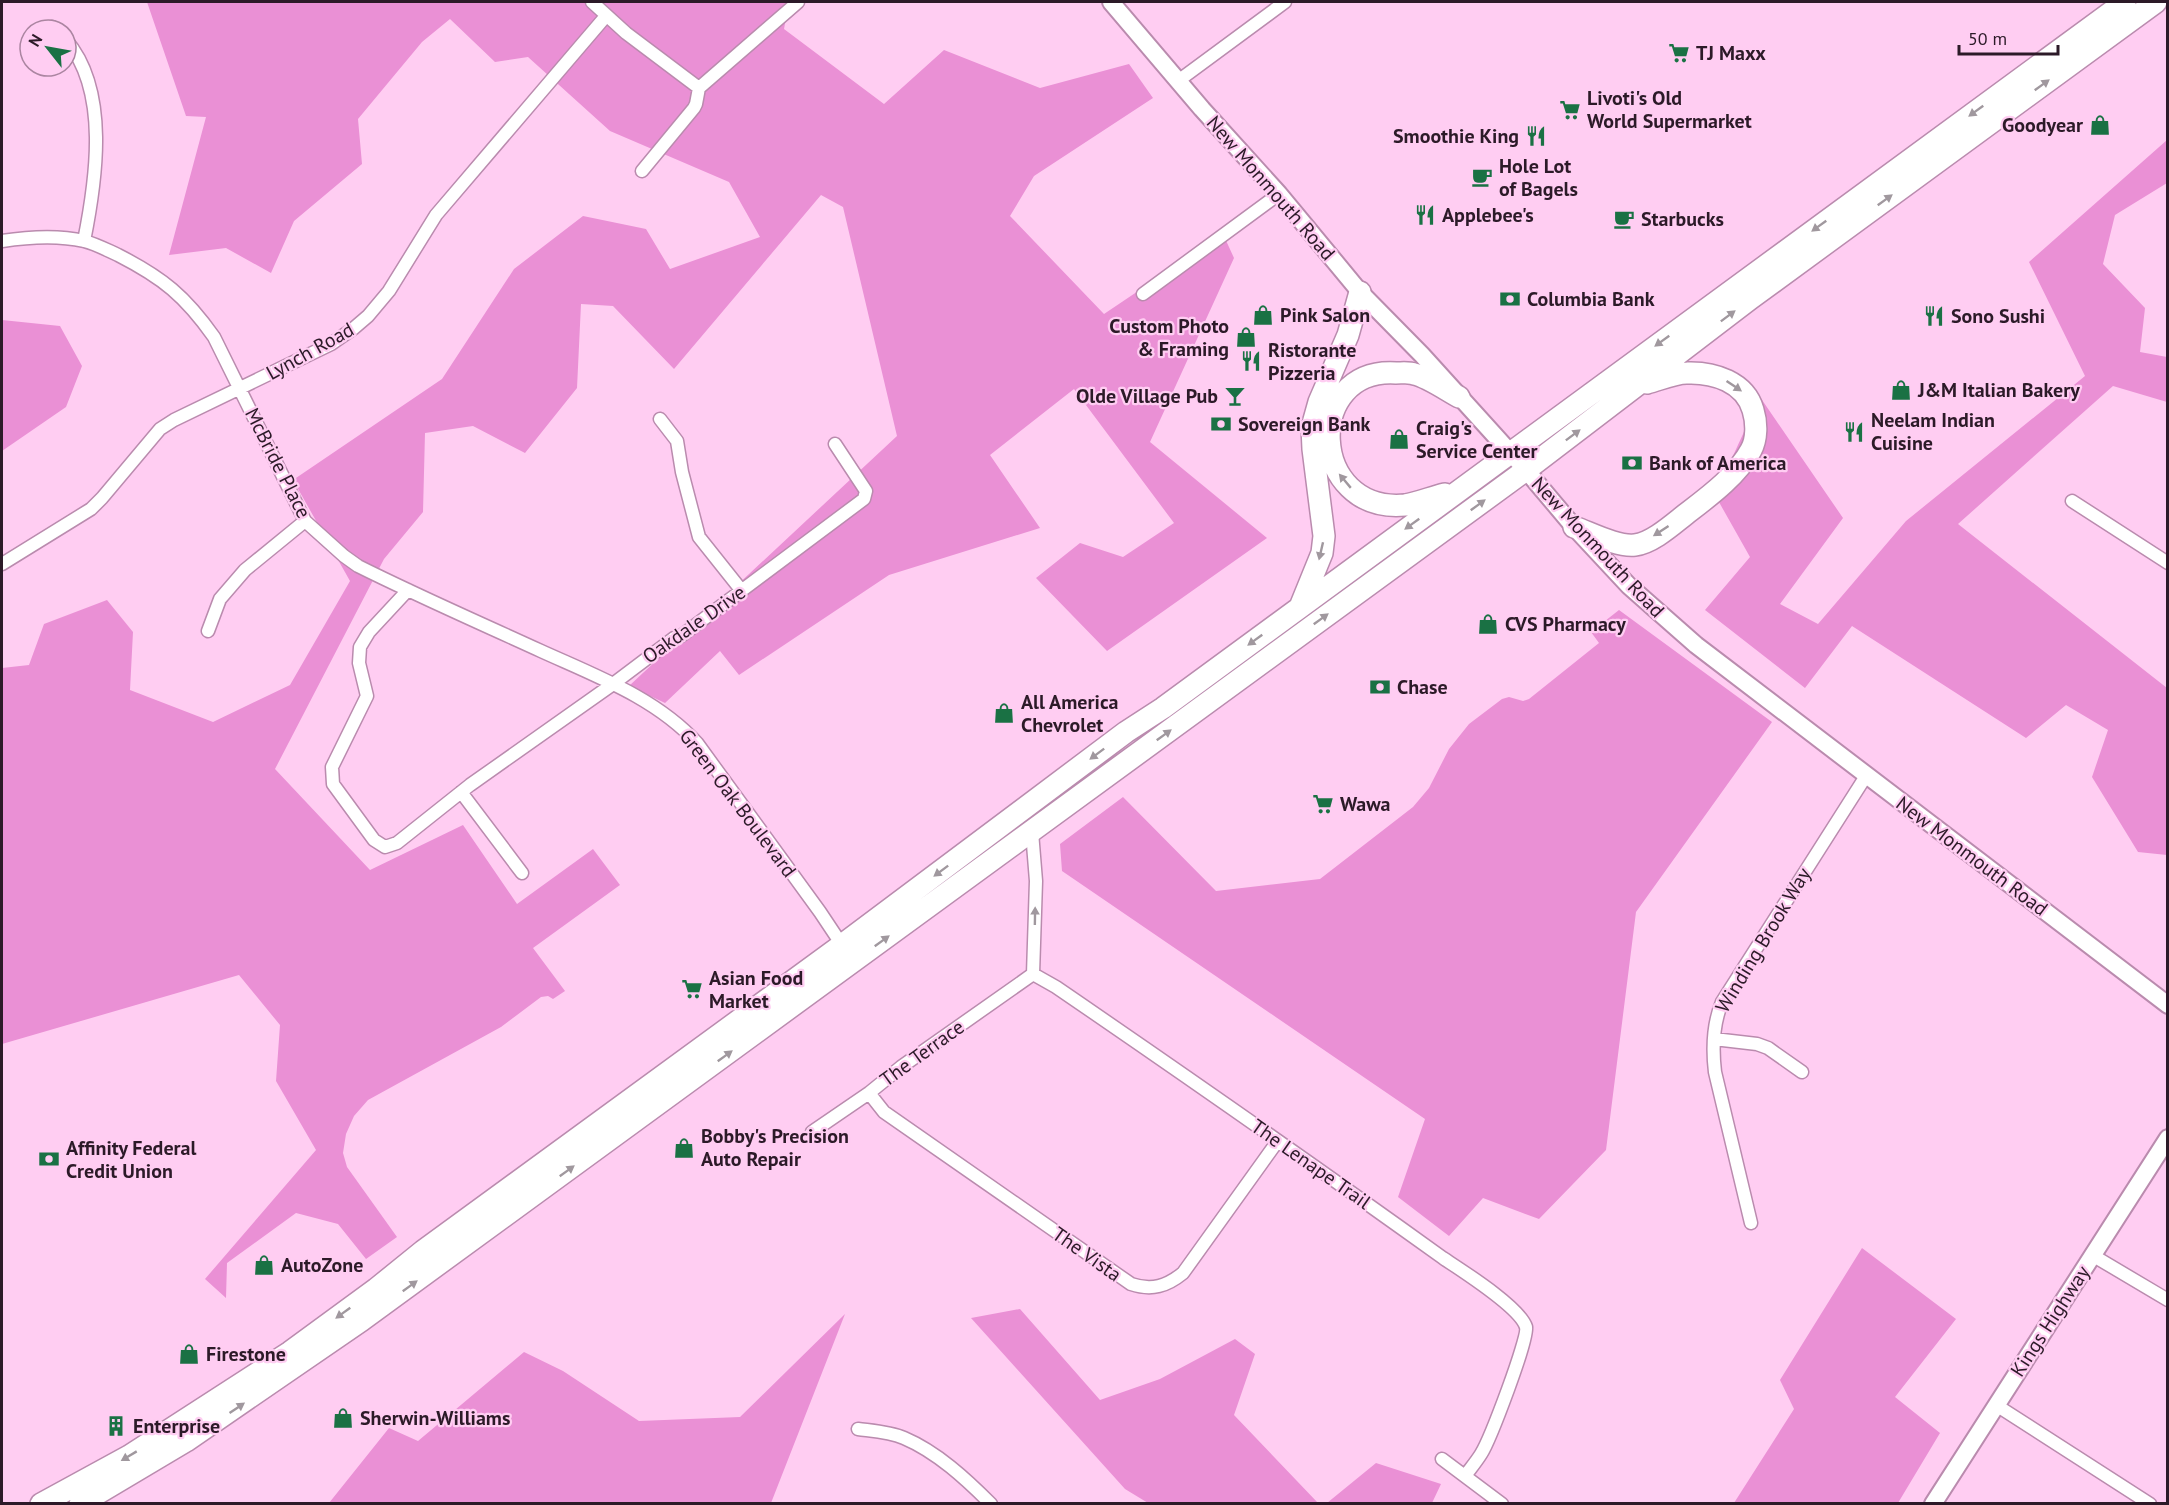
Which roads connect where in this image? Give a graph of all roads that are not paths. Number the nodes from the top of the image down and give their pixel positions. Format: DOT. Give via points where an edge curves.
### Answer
graph roads {
  1 [pos="592,2"];
  2 [pos="798,2"];
  3 [pos="1111,2"];
  4 [pos="1285,2"];
  5 [pos="2125,2"];
  6 [pos="2156,2"];
  7 [pos="606,16"];
  8 [pos="78,58"];
  9 [pos="1178,81"];
  10 [pos="699,88"];
  11 [pos="642,171"];
  12 [pos="1279,194"];
  13 [pos="2,241"];
  14 [pos="84,241"];
  15 [pos="1360,292"];
  16 [pos="1143,294"];
  17 [pos="1638,385"];
  18 [pos="240,388"];
  19 [pos="1459,397"];
  20 [pos="660,419"];
  21 [pos="835,444"];
  22 [pos="1510,452"];
  23 [pos="1526,470"];
  24 [pos="1457,491"];
  25 [pos="2072,501"];
  26 [pos="305,521"];
  27 [pos="1574,527"];
  28 [pos="2168,562"];
  29 [pos="2,564"];
  30 [pos="408,590"];
  31 [pos="742,591"];
  32 [pos="1300,607"];
  33 [pos="208,632"];
  34 [pos="613,684"];
  35 [pos="1866,776"];
  36 [pos="466,788"];
  37 [pos="1032,831"];
  38 [pos="522,873"];
  39 [pos="842,945"];
  40 [pos="1033,974"];
  41 [pos="2168,1005"];
  42 [pos="1714,1039"];
  43 [pos="1802,1072"];
  44 [pos="869,1094"];
  45 [pos="812,1132"];
  46 [pos="2168,1138"];
  47 [pos="1277,1142"];
  48 [pos="1751,1223"];
  49 [pos="2092,1255"];
  50 [pos="2168,1300"];
  51 [pos="1996,1405"];
  52 [pos="858,1429"];
  53 [pos="1442,1459"];
  54 [pos="1464,1476"];
  55 [pos="41,1503"];
  56 [pos="80,1503"];
  57 [pos="991,1503"];
  58 [pos="1502,1503"];
  59 [pos="1933,1503"];
  60 [pos="2150,1503"];
  1 -- 7 [label="street"];
  2 -- 10 [label="street"];
  3 -- 9 [label="main road, New Monmouth Road"];
  4 -- 9 [label="street"];
  5 -- 22 [label="highway, one-way"];
  17 -- 6 [label="highway, one-way"];
  7 -- 10 [label="street"];
  7 -- 18 [label="street, Lynch Road" via="436,215 368,316 331,344"];
  8 -- 14 [label="street" via="87,78 96,133 96,166"];
  9 -- 12 [label="main road, New Monmouth Road"];
  10 -- 11 [label="street" via="694,108"];
  12 -- 15 [label="main road, New Monmouth Road"];
  12 -- 16 [label="street"];
  13 -- 14 [label="street"];
  14 -- 18 [label="street, McBride Place" via="145,269 183,297 214,337"];
  15 -- 19 [label="main road, New Monmouth Road"];
  15 -- 32 [label="highway, one-way" via="1348,335 1312,427 1324,536 1322,553"];
  23 -- 17 [label="highway, one-way"];
  17 -- 27 [label="highway, one-way" via="1686,373 1716,376 1730,382 1740,388 1752,407 1756,430 1750,451 1704,500 1643,543 1608,540"];
  18 -- 26 [label="street, McBride Place"];
  18 -- 29 [label="street, Lynch Road" via="160,429 91,509"];
  19 -- 22 [label="main road, New Monmouth Road"];
  24 -- 19 [label="highway, one-way" via="1405,505 1367,498 1344,481 1333,462 1328,441 1336,405 1344,393 1368,376 1383,372 1415,374"];
  20 -- 31 [label="street" via="677,441 699,537"];
  21 -- 31 [label="street, Oakdale Drive" via="866,491 864,499"];
  22 -- 23 [label="main road, New Monmouth Road"];
  22 -- 24 [label="highway"];
  23 -- 27 [label="main road, New Monmouth Road"];
  37 -- 23 [label="highway, one-way"];
  24 -- 32 [label="highway, one-way"];
  25 -- 28 [label="street"];
  26 -- 30 [label="street, McBride Place" via="358,566"];
  26 -- 33 [label="street" via="245,570 220,599"];
  27 -- 35 [label="main road, New Monmouth Road" via="1656,612"];
  30 -- 34 [label="street, McBride Place"];
  30 -- 36 [label="street, Oakdale Drive" via="360,647 359,663 367,696 332,767 333,784 374,840 385,847 397,843"];
  31 -- 34 [label="street, Oakdale Drive"];
  32 -- 39 [label="highway, one-way"];
  34 -- 36 [label="street, Oakdale Drive"];
  34 -- 39 [label="street, Green Oak Boulevard" via="665,713 697,743"];
  35 -- 41 [label="main road, New Monmouth Road"];
  35 -- 42 [label="street, Winding Brook Way" via="1722,1002"];
  36 -- 38 [label="street"];
  40 -- 37 [label="street, one-way" via="1036,881"];
  56 -- 37 [label="highway, one-way" via="186,1442 311,1357"];
  39 -- 55 [label="highway, one-way" via="290,1352 161,1437"];
  40 -- 44 [label="street, The Terrace"];
  40 -- 47 [label="street, The Lenape Trail"];
  42 -- 43 [label="street" via="1768,1048"];
  42 -- 48 [label="street, Winding Brook Way" via="1715,1072"];
  44 -- 45 [label="street, The Terrace"];
  44 -- 47 [label="street, The Vista" via="902,1125 1139,1287 1163,1286 1183,1273"];
  46 -- 49 [label="main road, Kings Highway"];
  47 -- 54 [label="street, The Lenape Trail" via="1495,1295 1523,1320 1526,1335 1509,1384 1482,1453"];
  49 -- 50 [label="street"];
  49 -- 51 [label="main road, Kings Highway"];
  51 -- 59 [label="main road, Kings Highway"];
  51 -- 60 [label="street"];
  52 -- 57 [label="street" via="893,1434 922,1448"];
  53 -- 54 [label="street"];
  54 -- 58 [label="street"];
}
